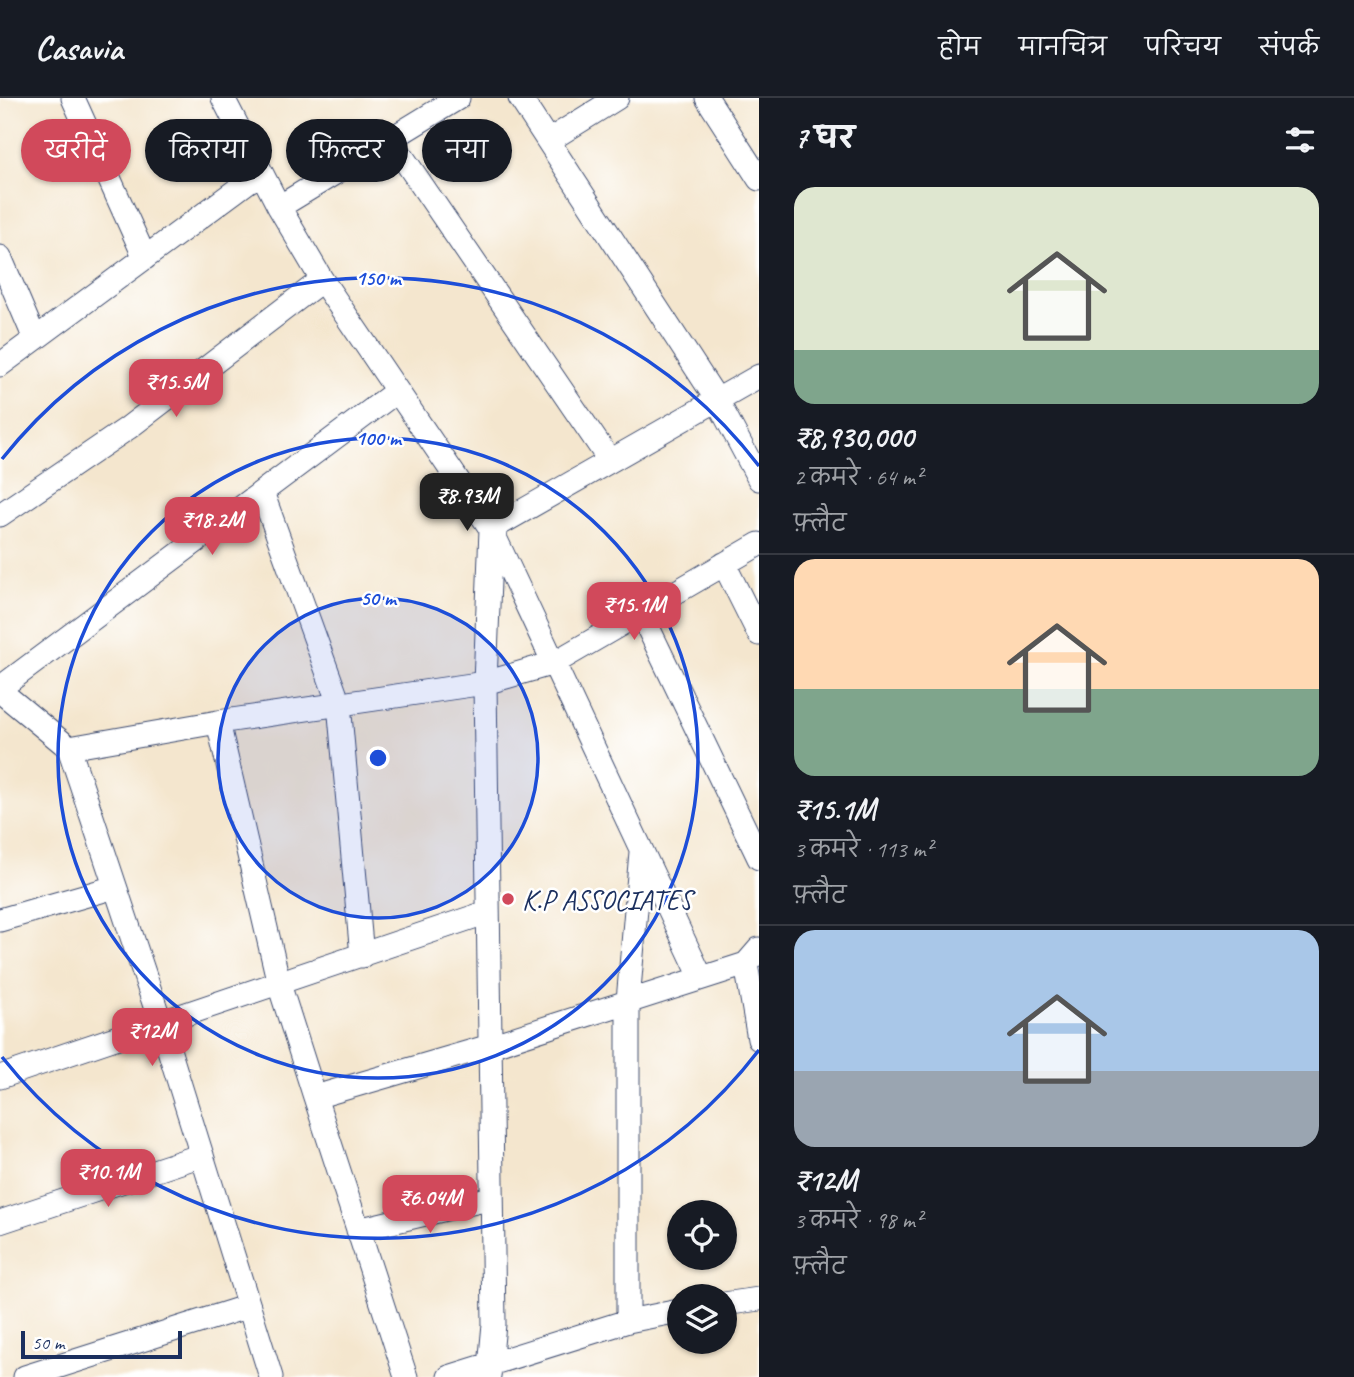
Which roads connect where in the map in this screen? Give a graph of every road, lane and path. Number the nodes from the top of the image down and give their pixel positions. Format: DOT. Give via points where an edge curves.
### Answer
graph roads {
  1 [pos="73,98"];
  2 [pos="223,98"];
  3 [pos="458,98"];
  4 [pos="520,98"];
  5 [pos="617,98"];
  6 [pos="707,98"];
  7 [pos="234,119"];
  8 [pos="408,129"];
  9 [pos="548,141"];
  10 [pos="408,165"];
  11 [pos="759,179"];
  12 [pos="248,182"];
  13 [pos="266,182"];
  14 [pos="321,182"];
  15 [pos="279,207"];
  16 [pos="0,257"];
  17 [pos="145,258"];
  18 [pos="323,280"];
  19 [pos="35,339"];
  20 [pos="1,363"];
  21 [pos="759,376"];
  22 [pos="397,391"];
  23 [pos="717,400"];
  24 [pos="610,461"];
  25 [pos="759,479"];
  26 [pos="262,492"];
  27 [pos="0,516"];
  28 [pos="491,529"];
  29 [pos="759,544"];
  30 [pos="724,564"];
  31 [pos="640,613"];
  32 [pos="759,634"];
  33 [pos="554,663"];
  34 [pos="485,683"];
  35 [pos="0,690"];
  36 [pos="339,705"];
  37 [pos="218,722"];
  38 [pos="69,748"];
  39 [pos="641,849"];
  40 [pos="759,858"];
  41 [pos="115,887"];
  42 [pos="488,912"];
  43 [pos="0,920"];
  44 [pos="362,956"];
  45 [pos="753,956"];
  46 [pos="701,977"];
  47 [pos="279,984"];
  48 [pos="628,1001"];
  49 [pos="161,1024"];
  50 [pos="759,1039"];
  51 [pos="490,1045"];
  52 [pos="0,1077"];
  53 [pos="315,1097"];
  54 [pos="202,1155"];
  55 [pos="492,1198"];
  56 [pos="0,1222"];
  57 [pos="358,1230"];
  58 [pos="759,1299"];
  59 [pos="737,1302"];
  60 [pos="249,1306"];
  61 [pos="667,1313"];
  62 [pos="628,1321"];
  63 [pos="84,1368"];
  64 [pos="489,1371"];
  65 [pos="25,1377"];
  66 [pos="271,1377"];
  67 [pos="406,1377"];
  68 [pos="449,1377"];
  1 -- 17 [label="street"];
  2 -- 7 [label="street"];
  3 -- 8 [label="street"];
  4 -- 9 [label="street"];
  5 -- 9 [label="street"];
  6 -- 11 [label="street"];
  9 -- 23 [label="street"];
  10 -- 24 [label="street"];
  12 -- 17 [label="street"];
  13 -- 15 [label="street"];
  14 -- 15 [label="street"];
  15 -- 18 [label="street"];
  16 -- 19 [label="street"];
  17 -- 19 [label="street"];
  18 -- 22 [label="street"];
  18 -- 27 [label="street" via="128,428"];
  19 -- 20 [label="street"];
  21 -- 23 [label="street"];
  22 -- 26 [label="street"];
  22 -- 28 [label="street"];
  23 -- 24 [label="street"];
  23 -- 25 [label="street"];
  24 -- 28 [label="street"];
  26 -- 35 [label="street"];
  26 -- 36 [label="street"];
  28 -- 33 [label="street"];
  28 -- 34 [label="street"];
  29 -- 30 [label="street"];
  30 -- 31 [label="street"];
  30 -- 32 [label="street"];
  31 -- 33 [label="street"];
  31 -- 40 [label="street"];
  33 -- 34 [label="street"];
  33 -- 39 [label="street"];
  34 -- 36 [label="street"];
  34 -- 42 [label="street"];
  35 -- 38 [label="street"];
  36 -- 37 [label="street"];
  36 -- 44 [label="street"];
  37 -- 38 [label="street"];
  37 -- 47 [label="street"];
  38 -- 41 [label="street"];
  39 -- 46 [label="street"];
  39 -- 48 [label="street"];
  41 -- 43 [label="street"];
  41 -- 49 [label="street"];
  42 -- 44 [label="street"];
  42 -- 51 [label="street"];
  44 -- 47 [label="street"];
  45 -- 46 [label="street"];
  45 -- 50 [label="street"];
  46 -- 48 [label="street"];
  47 -- 49 [label="street"];
  47 -- 53 [label="street"];
  48 -- 51 [label="street"];
  48 -- 62 [label="street"];
  49 -- 52 [label="street"];
  49 -- 54 [label="street"];
  51 -- 53 [label="street"];
  51 -- 55 [label="street"];
  53 -- 57 [label="street"];
  54 -- 56 [label="street"];
  54 -- 60 [label="street"];
  55 -- 57 [label="street"];
  55 -- 64 [label="street" via="494,1324"];
  57 -- 67 [label="street"];
  58 -- 59 [label="street"];
  60 -- 63 [label="street"];
  60 -- 66 [label="street"];
  61 -- 62 [label="street"];
  62 -- 64 [label="street"];
  63 -- 65 [label="street"];
  64 -- 68 [label="street"];
}
